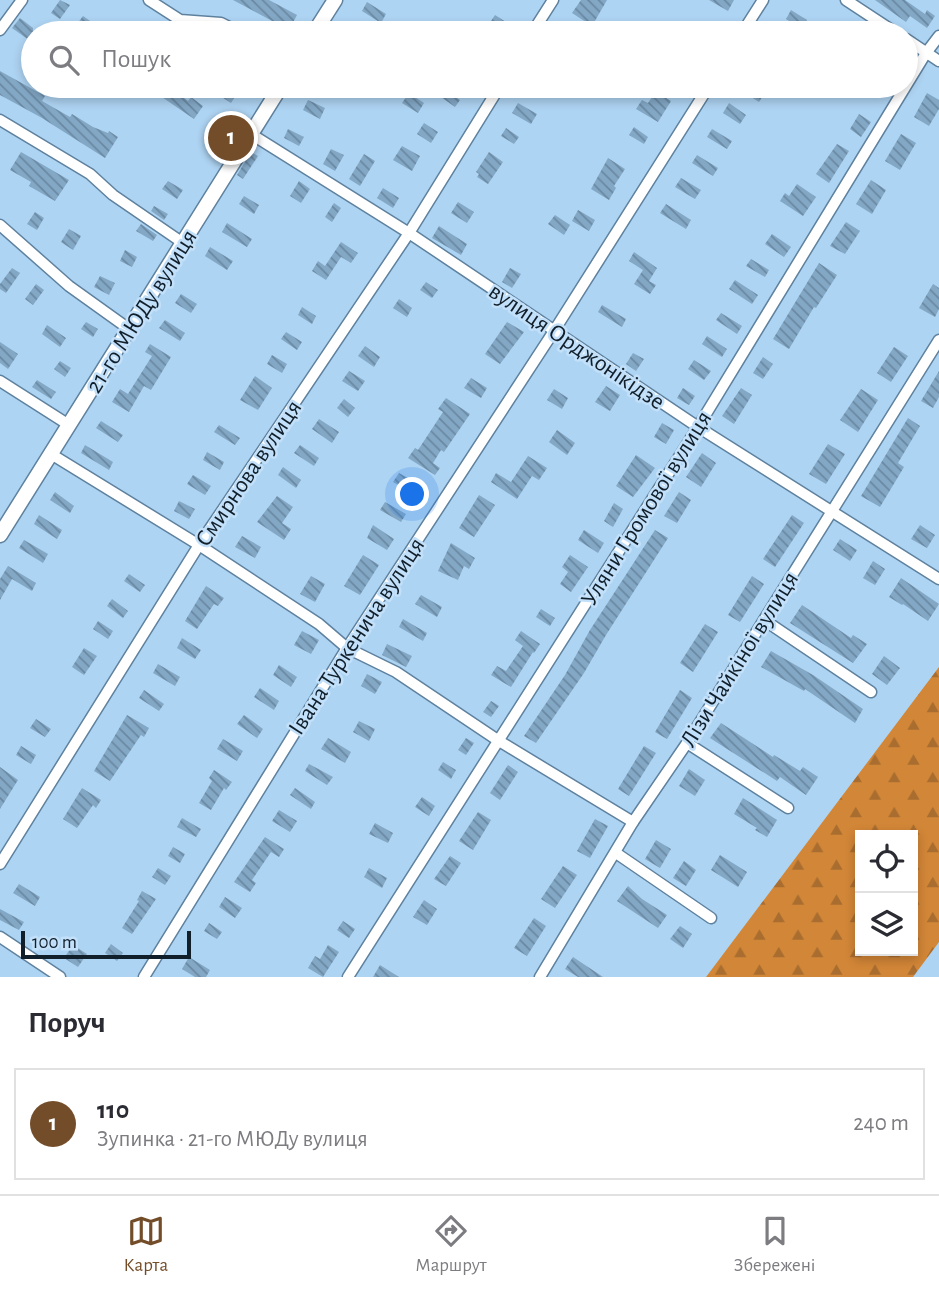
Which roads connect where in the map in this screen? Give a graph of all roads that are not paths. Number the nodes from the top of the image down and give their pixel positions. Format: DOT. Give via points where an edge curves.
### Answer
graph roads {
  1 [pos="22,0"];
  2 [pos="149,0"];
  3 [pos="335,0"];
  4 [pos="553,0"];
  5 [pos="763,0"];
  6 [pos="845,0"];
  7 [pos="194,21"];
  8 [pos="322,21"];
  9 [pos="540,21"];
  10 [pos="750,21"];
  11 [pos="878,21"];
  12 [pos="0,30"];
  13 [pos="939,36"];
  14 [pos="918,47"];
  15 [pos="926,53"];
  16 [pos="939,61"];
  17 [pos="918,66"];
  18 [pos="274,98"];
  19 [pos="493,98"];
  20 [pos="701,98"];
  21 [pos="899,98"];
  22 [pos="0,120"];
  23 [pos="251,134"];
  24 [pos="0,225"];
  25 [pos="409,233"];
  26 [pos="183,243"];
  27 [pos="129,329"];
  28 [pos="554,331"];
  29 [pos="939,340"];
  30 [pos="0,382"];
  31 [pos="69,425"];
  32 [pos="698,427"];
  33 [pos="51,454"];
  34 [pos="831,512"];
  35 [pos="0,536"];
  36 [pos="199,545"];
  37 [pos="939,579"];
  38 [pos="764,620"];
  39 [pos="347,648"];
  40 [pos="872,692"];
  41 [pos="499,741"];
  42 [pos="687,743"];
  43 [pos="788,808"];
  44 [pos="633,822"];
  45 [pos="616,853"];
  46 [pos="0,864"];
  47 [pos="711,918"];
  48 [pos="0,937"];
  49 [pos="542,974"];
  50 [pos="60,977"];
  51 [pos="144,977"];
  52 [pos="348,977"];
  53 [pos="554,977"];
  1 -- 12 [label="street"];
  2 -- 7 [label="street" via="180,20"];
  3 -- 8 [label="street"];
  4 -- 9 [label="street"];
  5 -- 10 [label="street"];
  6 -- 11 [label="street"];
  13 -- 15 [label="street, Уляни Громової вулиця"];
  14 -- 15 [label="street"];
  15 -- 16 [label="street"];
  15 -- 17 [label="street, Уляни Громової вулиця"];
  18 -- 23 [label="street, 21-го МЮДу вулиця"];
  19 -- 25 [label="street, Смирнова вулиця"];
  20 -- 28 [label="street, Івана Туркенича вулиця"];
  21 -- 32 [label="street, Уляни Громової вулиця"];
  22 -- 26 [label="street" via="90,173 113,195"];
  23 -- 25 [label="street, вулиця Орджонікідзе"];
  23 -- 26 [label="street, 21-го МЮДу вулиця"];
  24 -- 27 [label="street" via="69,286"];
  25 -- 28 [label="street, вулиця Орджонікідзе"];
  25 -- 36 [label="street, Смирнова вулиця"];
  26 -- 27 [label="street, 21-го МЮДу вулиця"];
  27 -- 31 [label="street, 21-го МЮДу вулиця"];
  28 -- 32 [label="street, вулиця Орджонікідзе"];
  28 -- 39 [label="street, Івана Туркенича вулиця"];
  29 -- 34 [label="street, Лізи Чайкіної вулиця"];
  30 -- 31 [label="street"];
  31 -- 33 [label="street, 21-го МЮДу вулиця"];
  32 -- 34 [label="street, вулиця Орджонікідзе"];
  32 -- 41 [label="street, Уляни Громової вулиця"];
  33 -- 35 [label="street, 21-го МЮДу вулиця"];
  33 -- 36 [label="street"];
  34 -- 37 [label="street, вулиця Орджонікідзе"];
  34 -- 38 [label="street, Лізи Чайкіної вулиця"];
  36 -- 39 [label="street"];
  36 -- 46 [label="street, Смирнова вулиця"];
  38 -- 40 [label="street"];
  38 -- 42 [label="street, Лізи Чайкіної вулиця"];
  39 -- 41 [label="street" via="396,673"];
  39 -- 51 [label="street, Івана Туркенича вулиця"];
  41 -- 44 [label="street"];
  41 -- 52 [label="street, Уляни Громової вулиця"];
  42 -- 43 [label="street"];
  42 -- 44 [label="street, Лізи Чайкіної вулиця"];
  44 -- 45 [label="street, Лізи Чайкіної вулиця"];
  45 -- 47 [label="street"];
  45 -- 49 [label="street, Лізи Чайкіної вулиця"];
  48 -- 50 [label="street"];
  49 -- 53 [label="street"];
}
